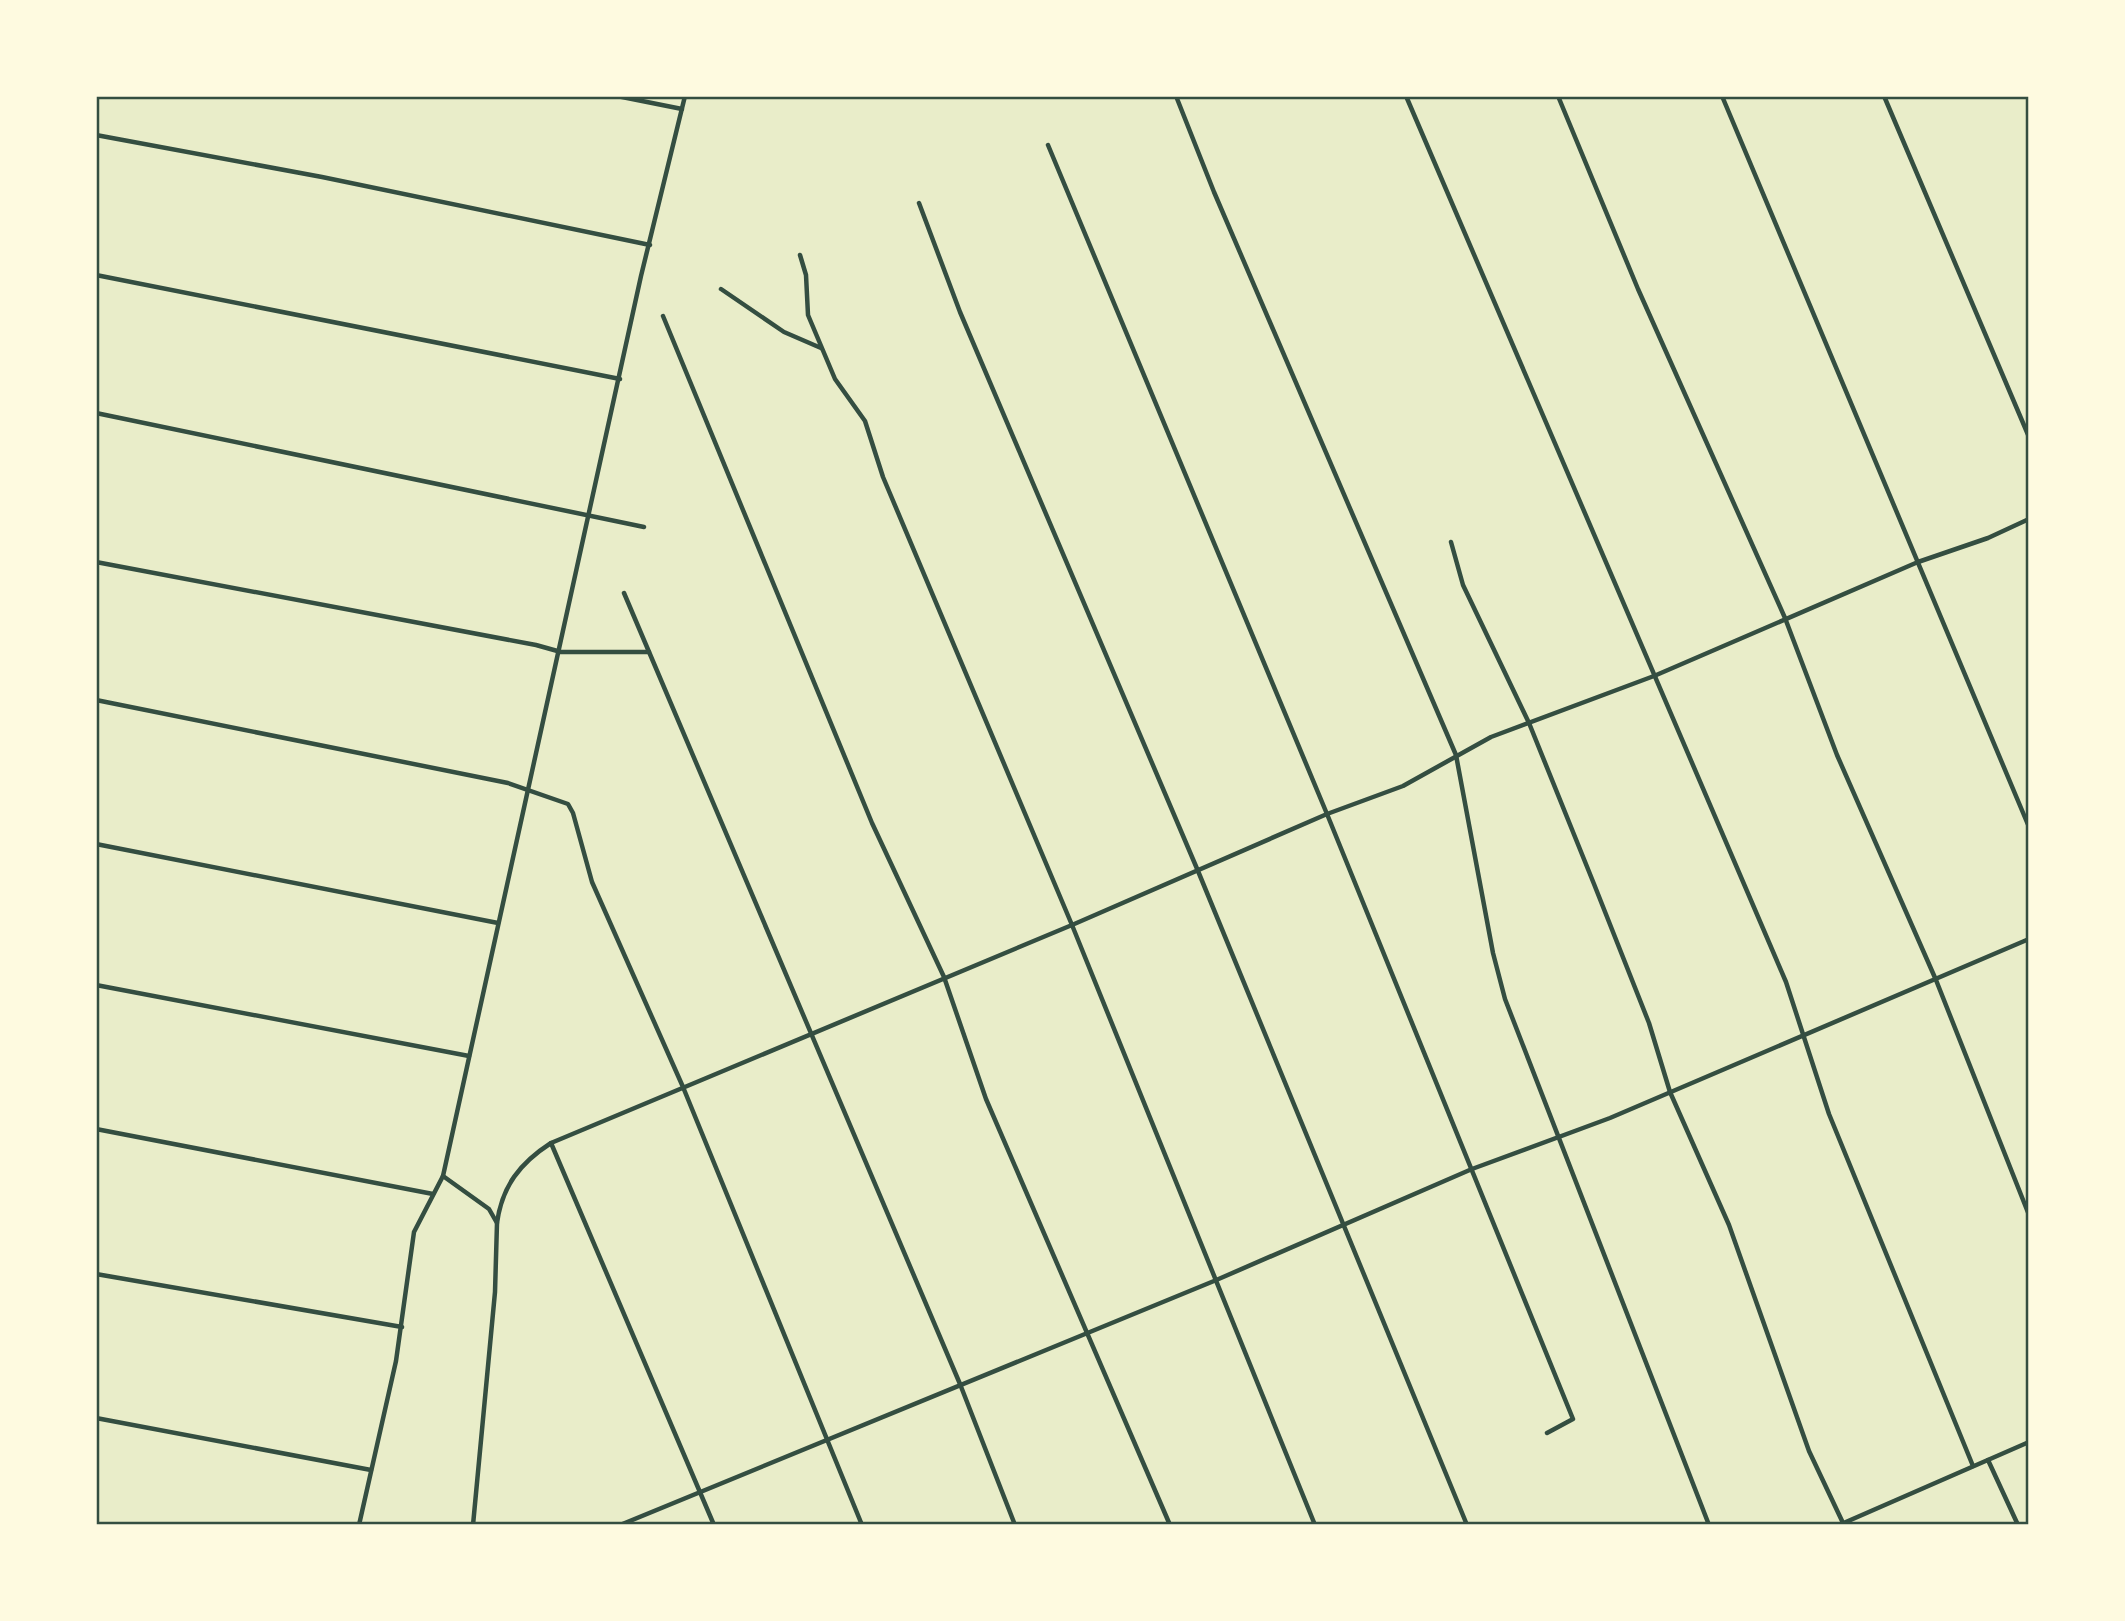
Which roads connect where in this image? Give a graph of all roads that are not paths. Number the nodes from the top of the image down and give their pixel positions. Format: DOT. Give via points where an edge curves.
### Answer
graph roads {
  1 [pos="617,96"];
  2 [pos="684,96"];
  3 [pos="1176,96"];
  4 [pos="1406,96"];
  5 [pos="1558,96"];
  6 [pos="1722,96"];
  7 [pos="1884,96"];
  8 [pos="682,109"];
  9 [pos="96,135"];
  10 [pos="1048,145"];
  11 [pos="919,203"];
  12 [pos="650,245"];
  13 [pos="800,255"];
  14 [pos="96,275"];
  15 [pos="721,289"];
  16 [pos="663,316"];
  17 [pos="822,348"];
  18 [pos="620,379"];
  19 [pos="96,413"];
  20 [pos="2029,438"];
  21 [pos="590,516"];
  22 [pos="2029,519"];
  23 [pos="645,527"];
  24 [pos="1451,542"];
  25 [pos="96,562"];
  26 [pos="1918,562"];
  27 [pos="624,593"];
  28 [pos="1785,618"];
  29 [pos="561,652"];
  30 [pos="649,652"];
  31 [pos="1654,676"];
  32 [pos="96,700"];
  33 [pos="1529,723"];
  34 [pos="1456,755"];
  35 [pos="529,791"];
  36 [pos="1327,814"];
  37 [pos="2029,827"];
  38 [pos="96,844"];
  39 [pos="1198,871"];
  40 [pos="498,923"];
  41 [pos="1072,925"];
  42 [pos="2029,939"];
  43 [pos="944,978"];
  44 [pos="1936,980"];
  45 [pos="96,985"];
  46 [pos="811,1034"];
  47 [pos="1805,1034"];
  48 [pos="469,1056"];
  49 [pos="683,1087"];
  50 [pos="1670,1092"];
  51 [pos="96,1129"];
  52 [pos="1557,1136"];
  53 [pos="551,1143"];
  54 [pos="1472,1169"];
  55 [pos="443,1176"];
  56 [pos="433,1194"];
  57 [pos="2029,1215"];
  58 [pos="497,1223"];
  59 [pos="1346,1224"];
  60 [pos="96,1274"];
  61 [pos="1214,1281"];
  62 [pos="402,1327"];
  63 [pos="1088,1332"];
  64 [pos="960,1384"];
  65 [pos="96,1418"];
  66 [pos="1547,1433"];
  67 [pos="828,1439"];
  68 [pos="2029,1442"];
  69 [pos="1988,1460"];
  70 [pos="1972,1466"];
  71 [pos="371,1470"];
  72 [pos="700,1492"];
  73 [pos="1852,1522"];
  74 [pos="1841,1524"];
  75 [pos="359,1525"];
  76 [pos="472,1525"];
  77 [pos="620,1525"];
  78 [pos="713,1525"];
  79 [pos="862,1525"];
  80 [pos="1015,1525"];
  81 [pos="1170,1525"];
  82 [pos="1315,1525"];
  83 [pos="1467,1525"];
  84 [pos="1709,1525"];
  85 [pos="2018,1525"];
  1 -- 8 [label="street"];
  2 -- 8 [label="street"];
  3 -- 34 [label="street"];
  4 -- 31 [label="street"];
  5 -- 28 [label="street" via="1638,289"];
  6 -- 26 [label="street"];
  7 -- 20 [label="street"];
  8 -- 12 [label="street"];
  9 -- 12 [label="street"];
  10 -- 36 [label="street"];
  11 -- 39 [label="street" via="960,312"];
  12 -- 18 [label="street"];
  13 -- 17 [label="street" via="808,315"];
  14 -- 18 [label="street"];
  15 -- 17 [label="street" via="784,332"];
  16 -- 43 [label="street" via="872,823"];
  17 -- 41 [label="street" via="835,379 865,421 945,628"];
  18 -- 21 [label="street"];
  19 -- 21 [label="street"];
  21 -- 23 [label="street"];
  21 -- 29 [label="street"];
  22 -- 26 [label="street"];
  24 -- 33 [label="street" via="1463,585"];
  25 -- 29 [label="street"];
  26 -- 28 [label="street"];
  26 -- 37 [label="street"];
  27 -- 30 [label="street"];
  28 -- 31 [label="street"];
  28 -- 44 [label="street" via="1837,755"];
  29 -- 30 [label="street"];
  29 -- 35 [label="street"];
  30 -- 46 [label="street"];
  31 -- 33 [label="street"];
  31 -- 47 [label="street"];
  32 -- 35 [label="street" via="508,783"];
  33 -- 34 [label="street"];
  33 -- 50 [label="street" via="1648,1023"];
  34 -- 36 [label="street" via="1403,786"];
  34 -- 52 [label="street" via="1505,999"];
  35 -- 40 [label="street"];
  35 -- 49 [label="street" via="568,804 573,813 592,882"];
  36 -- 39 [label="street"];
  36 -- 54 [label="street"];
  38 -- 40 [label="street"];
  39 -- 41 [label="street"];
  39 -- 59 [label="street"];
  40 -- 48 [label="street"];
  41 -- 43 [label="street"];
  41 -- 61 [label="street"];
  42 -- 44 [label="street"];
  43 -- 46 [label="street"];
  43 -- 63 [label="street" via="986,1098"];
  44 -- 47 [label="street"];
  44 -- 57 [label="street"];
  45 -- 48 [label="street"];
  46 -- 49 [label="street"];
  46 -- 64 [label="street"];
  47 -- 50 [label="street"];
  47 -- 70 [label="street" via="1829,1114"];
  48 -- 55 [label="street"];
  49 -- 53 [label="street"];
  49 -- 67 [label="street"];
  50 -- 52 [label="street"];
  50 -- 74 [label="street" via="1729,1225 1809,1451"];
  51 -- 56 [label="street"];
  52 -- 54 [label="street"];
  52 -- 84 [label="street"];
  53 -- 58 [label="street" via="517,1171 500,1202"];
  53 -- 72 [label="street"];
  54 -- 59 [label="street"];
  54 -- 66 [label="street" via="1573,1419"];
  55 -- 56 [label="street"];
  55 -- 58 [label="street" via="489,1209"];
  56 -- 62 [label="street" via="414,1232"];
  58 -- 76 [label="street" via="495,1292"];
  59 -- 61 [label="street"];
  59 -- 83 [label="street"];
  60 -- 62 [label="street"];
  61 -- 63 [label="street"];
  61 -- 82 [label="street"];
  62 -- 71 [label="street"];
  63 -- 64 [label="street"];
  63 -- 81 [label="street"];
  64 -- 67 [label="street"];
  64 -- 80 [label="street"];
  65 -- 71 [label="street"];
  67 -- 72 [label="street"];
  67 -- 79 [label="street"];
  68 -- 69 [label="street"];
  69 -- 70 [label="street"];
  69 -- 85 [label="street"];
  70 -- 73 [label="street"];
  71 -- 75 [label="street"];
  72 -- 77 [label="street"];
  72 -- 78 [label="street"];
  73 -- 74 [label="street"];
}
